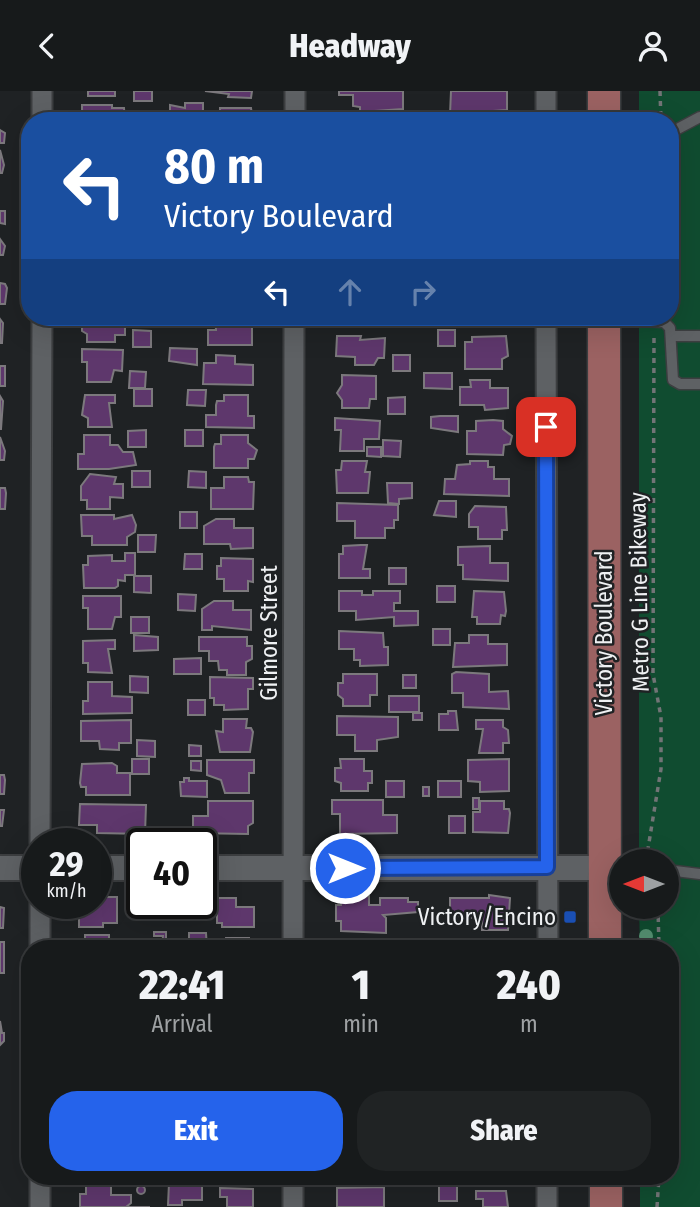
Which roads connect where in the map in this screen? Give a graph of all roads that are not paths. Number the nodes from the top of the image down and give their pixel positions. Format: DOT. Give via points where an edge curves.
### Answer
graph roads {
  1 [pos="42,91"];
  2 [pos="295,91"];
  3 [pos="546,91"];
  4 [pos="604,91"];
  5 [pos="42,112"];
  6 [pos="295,112"];
  7 [pos="546,112"];
  8 [pos="604,112"];
  9 [pos="700,117"];
  10 [pos="679,128"];
  11 [pos="42,326"];
  12 [pos="294,326"];
  13 [pos="546,326"];
  14 [pos="604,326"];
  15 [pos="668,326"];
  16 [pos="671,335"];
  17 [pos="700,335"];
  18 [pos="700,384"];
  19 [pos="40,828"];
  20 [pos="0,867"];
  21 [pos="547,867"];
  22 [pos="21,868"];
  23 [pos="217,868"];
  24 [pos="293,868"];
  25 [pos="609,868"];
  26 [pos="679,871"];
  27 [pos="700,874"];
  28 [pos="40,919"];
  29 [pos="40,940"];
  30 [pos="293,940"];
  31 [pos="548,940"];
  32 [pos="605,940"];
  33 [pos="40,1185"];
  34 [pos="293,1185"];
  35 [pos="547,1185"];
  36 [pos="606,1185"];
  37 [pos="40,1207"];
  38 [pos="293,1207"];
  39 [pos="547,1207"];
  40 [pos="606,1207"];
  1 -- 5 [label="street"];
  2 -- 6 [label="street"];
  3 -- 7 [label="street"];
  4 -- 8 [label="main road"];
  9 -- 10 [label="lane"];
  11 -- 19 [label="street"];
  12 -- 24 [label="street, Gilmore Street"];
  13 -- 21 [label="street"];
  14 -- 25 [label="main road, Victory Boulevard"];
  15 -- 16 [label="lane"];
  16 -- 17 [label="lane"];
  16 -- 18 [label="lane" via="673,380"];
  20 -- 22 [label="street"];
  21 -- 24 [label="street"];
  21 -- 25 [label="street"];
  21 -- 31 [label="street"];
  23 -- 24 [label="street"];
  24 -- 30 [label="street, Gilmore Street"];
  25 -- 32 [label="main road, Victory Boulevard"];
  26 -- 27 [label="lane"];
  28 -- 29 [label="street"];
  33 -- 37 [label="street"];
  34 -- 38 [label="street"];
  35 -- 39 [label="street"];
  36 -- 40 [label="main road"];
}
